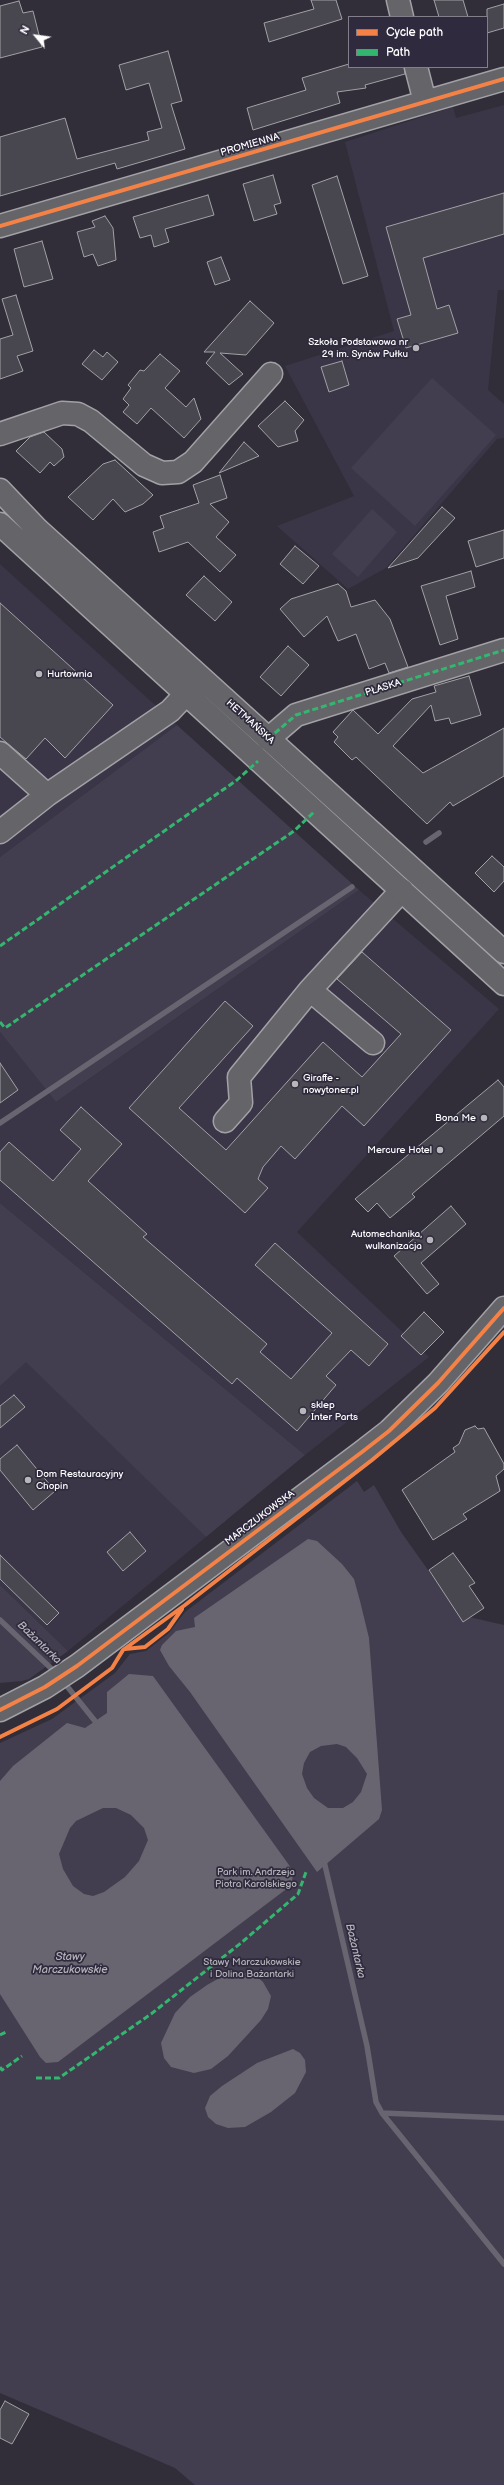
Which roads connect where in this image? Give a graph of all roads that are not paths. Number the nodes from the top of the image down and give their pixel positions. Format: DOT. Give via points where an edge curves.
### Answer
graph roads {
  1 [pos="398,0"];
  2 [pos="402,16"];
  3 [pos="416,68"];
  4 [pos="504,79"];
  5 [pos="425,102"];
  6 [pos="0,226"];
  7 [pos="271,374"];
  8 [pos="0,434"];
  9 [pos="0,490"];
  10 [pos="0,524"];
  11 [pos="504,650"];
  12 [pos="186,694"];
  13 [pos="268,738"];
  14 [pos="0,753"];
  15 [pos="47,795"];
  16 [pos="0,832"];
  17 [pos="402,890"];
  18 [pos="504,952"];
  19 [pos="504,984"];
  20 [pos="310,990"];
  21 [pos="372,1043"];
  22 [pos="225,1121"];
  23 [pos="504,1308"];
  24 [pos="0,1710"];
  1 -- 2 [label="street"];
  3 -- 5 [label="street"];
  4 -- 5 [label="street, PROMIENNA"];
  5 -- 6 [label="street, PROMIENNA"];
  7 -- 8 [label="street" via="193,462 178,472 162,472 144,465 91,421 78,414 62,413"];
  9 -- 13 [label="street, HETMAŃSKA" via="38,530"];
  10 -- 12 [label="street"];
  11 -- 13 [label="street, PŁASKA" via="296,715"];
  12 -- 15 [label="street" via="170,711"];
  12 -- 17 [label="street"];
  13 -- 18 [label="street, HETMAŃSKA"];
  14 -- 15 [label="street"];
  15 -- 16 [label="street"];
  17 -- 19 [label="street"];
  17 -- 20 [label="street"];
  20 -- 21 [label="street"];
  20 -- 22 [label="street" via="239,1078 241,1103"];
  23 -- 24 [label="street, MARCZUKOWSKA" via="453,1367 389,1431 77,1666 45,1687"];
}
